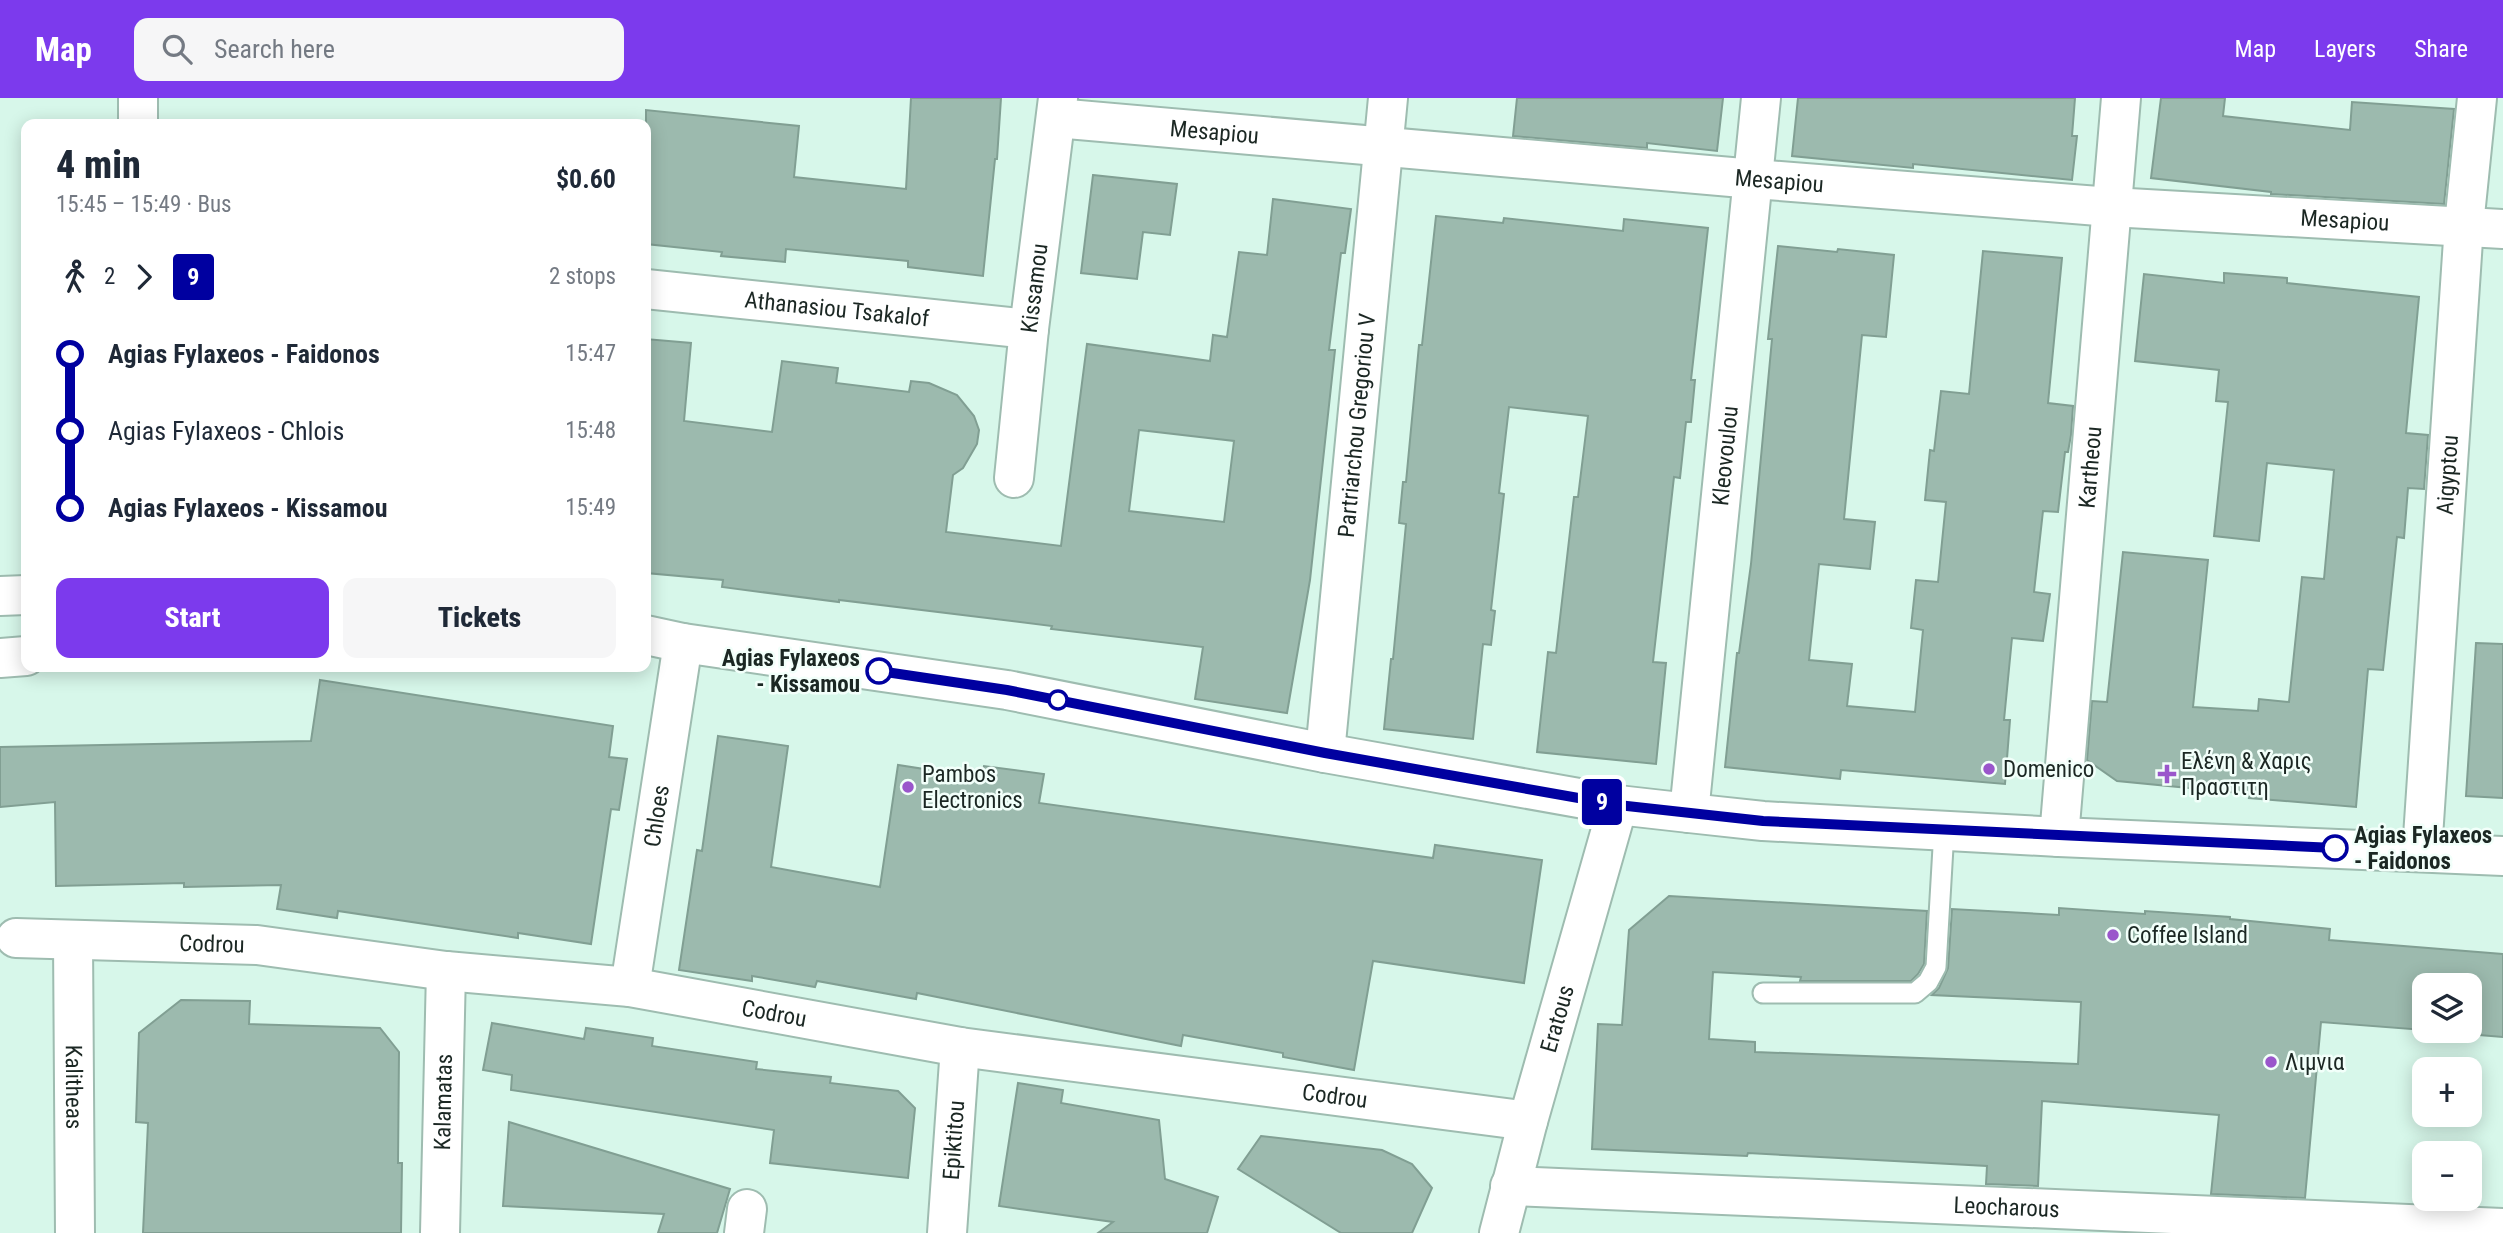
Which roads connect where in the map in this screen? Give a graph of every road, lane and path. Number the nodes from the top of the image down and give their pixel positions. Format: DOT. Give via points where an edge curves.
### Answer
graph roads {
  1 [pos="138,98"];
  2 [pos="1388,98"];
  3 [pos="1761,98"];
  4 [pos="2121,98"];
  5 [pos="2477,98"];
  6 [pos="1057,108"];
  7 [pos="138,119"];
  8 [pos="1383,145"];
  9 [pos="1754,179"];
  10 [pos="2111,207"];
  11 [pos="2464,225"];
  12 [pos="2503,229"];
  13 [pos="651,290"];
  14 [pos="1029,328"];
  15 [pos="1014,478"];
  16 [pos="21,595"];
  17 [pos="0,596"];
  18 [pos="651,636"];
  19 [pos="684,643"];
  20 [pos="21,656"];
  21 [pos="0,658"];
  22 [pos="1325,753"];
  23 [pos="1618,805"];
  24 [pos="1689,813"];
  25 [pos="1944,830"];
  26 [pos="2059,837"];
  27 [pos="2422,852"];
  28 [pos="2503,856"];
  29 [pos="16,938"];
  30 [pos="73,940"];
  31 [pos="446,971"];
  32 [pos="630,987"];
  33 [pos="1763,993"];
  34 [pos="960,1047"];
  35 [pos="1528,1121"];
  36 [pos="1510,1186"];
  37 [pos="2503,1228"];
  38 [pos="75,1233"];
  39 [pos="440,1233"];
  40 [pos="947,1233"];
  41 [pos="1499,1233"];
  1 -- 7 [label="street"];
  2 -- 8 [label="street, Partriarchou Gregoriou V"];
  3 -- 9 [label="street, Kleovoulou"];
  4 -- 10 [label="street, Kartheou"];
  5 -- 11 [label="street, Aigyptou"];
  6 -- 8 [label="street, Mesapiou"];
  6 -- 14 [label="street, Kissamou"];
  8 -- 9 [label="street, Mesapiou"];
  8 -- 22 [label="street, Partriarchou Gregoriou V"];
  9 -- 10 [label="street, Mesapiou"];
  9 -- 24 [label="street, Kleovoulou"];
  10 -- 11 [label="street, Mesapiou"];
  10 -- 26 [label="street, Kartheou"];
  11 -- 12 [label="street, Mesapiou"];
  11 -- 27 [label="street, Aigyptou"];
  13 -- 14 [label="street, Athanasiou Tsakalof"];
  14 -- 15 [label="street, Kissamou"];
  16 -- 17 [label="street"];
  18 -- 19 [label="street"];
  19 -- 22 [label="street" via="1007,690"];
  19 -- 32 [label="street, Chloes"];
  20 -- 21 [label="street"];
  22 -- 23 [label="street"];
  23 -- 24 [label="street"];
  23 -- 35 [label="street, Eratous"];
  24 -- 25 [label="street"];
  25 -- 26 [label="street"];
  25 -- 33 [label="lane" via="1936,967 1928,982 1915,993"];
  26 -- 27 [label="street"];
  27 -- 28 [label="street"];
  29 -- 30 [label="street, Codrou"];
  30 -- 31 [label="street, Codrou" via="257,945"];
  30 -- 38 [label="street, Kalitheas"];
  31 -- 32 [label="street, Codrou"];
  31 -- 39 [label="street, Kalamatas"];
  32 -- 34 [label="street, Codrou"];
  34 -- 35 [label="street, Codrou"];
  34 -- 40 [label="street, Epiktitou"];
  35 -- 36 [label="street, Eratous"];
  36 -- 37 [label="street, Leocharous"];
  36 -- 41 [label="street, Eratous"];
}
